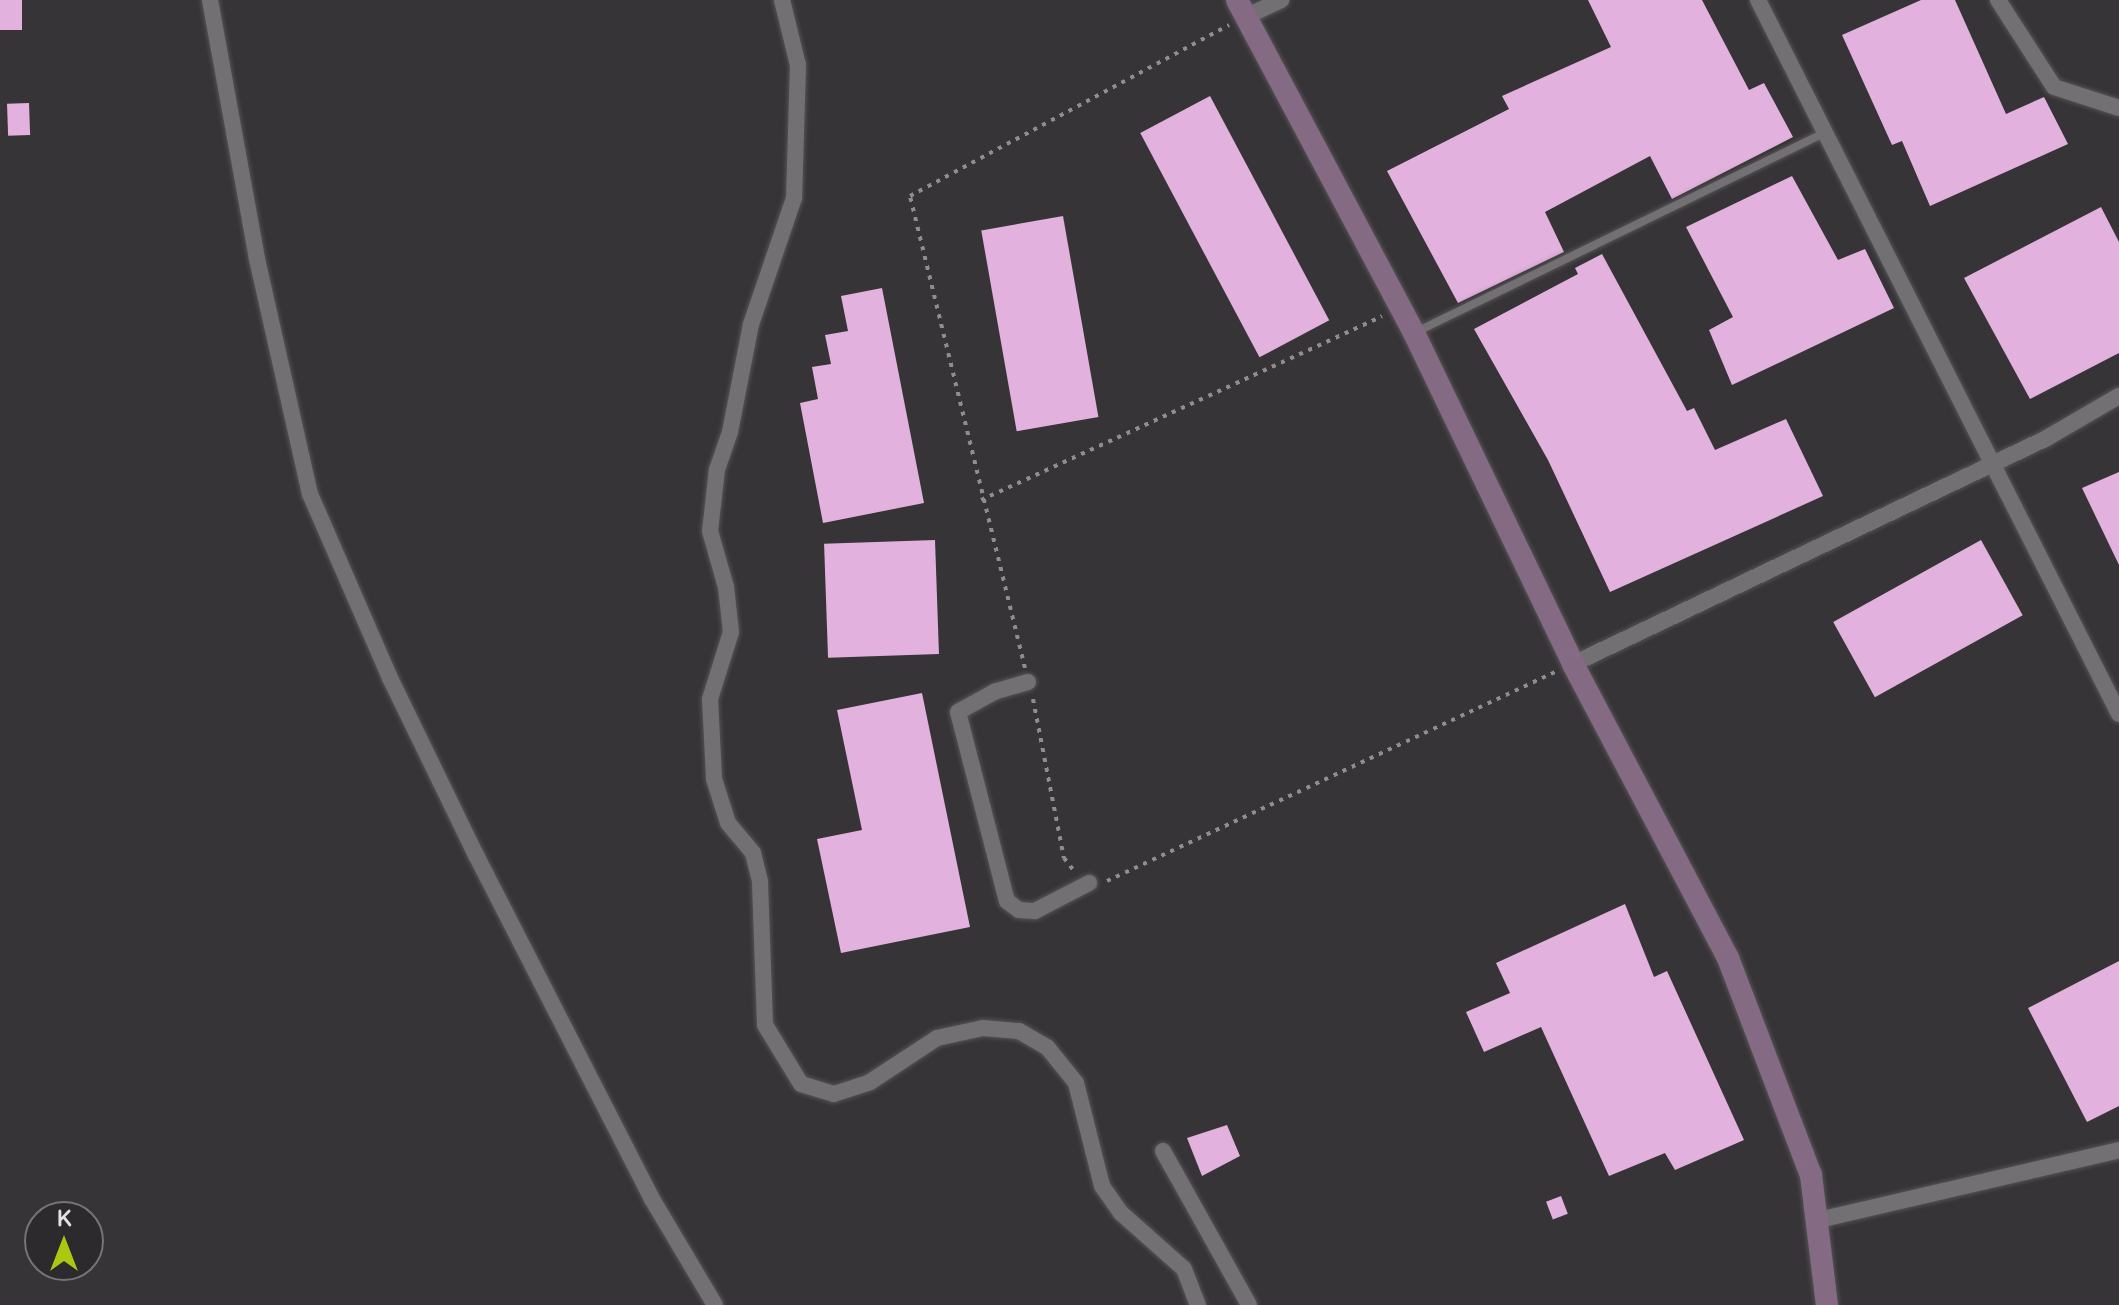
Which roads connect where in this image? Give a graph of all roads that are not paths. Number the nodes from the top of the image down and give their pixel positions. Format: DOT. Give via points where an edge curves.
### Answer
graph roads {
  1 [pos="210,0"];
  2 [pos="782,0"];
  3 [pos="1281,0"];
  4 [pos="1758,0"];
  5 [pos="1998,0"];
  6 [pos="1241,8"];
  7 [pos="2119,108"];
  8 [pos="1826,131"];
  9 [pos="1414,333"];
  10 [pos="2119,396"];
  11 [pos="1991,465"];
  12 [pos="1573,664"];
  13 [pos="1028,682"];
  14 [pos="2119,714"];
  15 [pos="1089,883"];
  16 [pos="2119,1150"];
  17 [pos="1163,1151"];
  18 [pos="1819,1220"];
  19 [pos="715,1305"];
  20 [pos="1198,1305"];
  21 [pos="1249,1305"];
  22 [pos="1827,1305"];
  1 -- 19 [label="street" via="257,259 310,494 390,678 476,855 652,1199"];
  2 -- 20 [label="street" via="798,65 794,198 751,324 730,432 717,469 710,531 726,587 731,632 710,699 714,779 728,823 753,853 760,882 765,1025 801,1084 834,1094 870,1082 937,1038 983,1028 1019,1031 1047,1047 1076,1083 1102,1186 1121,1213 1184,1269"];
  3 -- 6 [label="street"];
  4 -- 8 [label="street"];
  5 -- 7 [label="street" via="2054,87"];
  6 -- 9 [label="street"];
  8 -- 9 [label="lane"];
  8 -- 11 [label="street"];
  9 -- 12 [label="street"];
  10 -- 11 [label="street"];
  11 -- 12 [label="street"];
  11 -- 14 [label="street"];
  12 -- 18 [label="street" via="1728,958 1794,1122"];
  13 -- 15 [label="street" via="996,691 958,712 1007,901 1019,910 1035,911"];
  16 -- 18 [label="street"];
  17 -- 21 [label="street"];
  18 -- 22 [label="street"];
}
